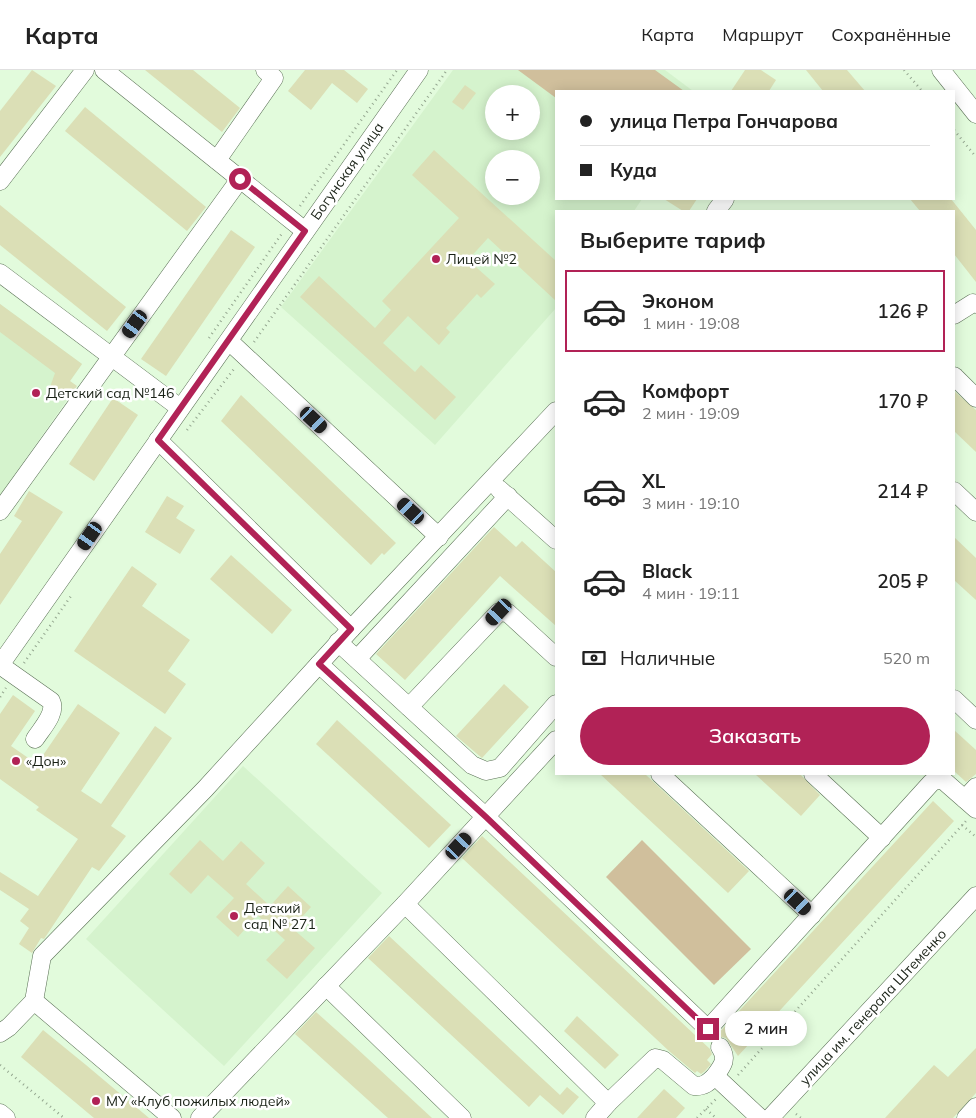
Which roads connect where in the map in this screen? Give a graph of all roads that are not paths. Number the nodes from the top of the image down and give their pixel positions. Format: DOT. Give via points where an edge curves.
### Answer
graph roads {
  1 [pos="85,70"];
  2 [pos="104,70"];
  3 [pos="265,70"];
  4 [pos="419,70"];
  5 [pos="941,70"];
  6 [pos="976,114"];
  7 [pos="217,160"];
  8 [pos="240,179"];
  9 [pos="0,181"];
  10 [pos="305,231"];
  11 [pos="0,273"];
  12 [pos="976,304"];
  13 [pos="955,314"];
  14 [pos="229,341"];
  15 [pos="111,356"];
  16 [pos="955,377"];
  17 [pos="976,398"];
  18 [pos="180,408"];
  19 [pos="555,411"];
  20 [pos="164,446"];
  21 [pos="492,482"];
  22 [pos="955,492"];
  23 [pos="508,496"];
  24 [pos="0,511"];
  25 [pos="976,512"];
  26 [pos="439,537"];
  27 [pos="555,539"];
  28 [pos="351,629"];
  29 [pos="338,642"];
  30 [pos="555,656"];
  31 [pos="357,659"];
  32 [pos="319,664"];
  33 [pos="0,665"];
  34 [pos="955,700"];
  35 [pos="555,705"];
  36 [pos="409,707"];
  37 [pos="976,720"];
  38 [pos="35,739"];
  39 [pos="555,741"];
  40 [pos="661,775"];
  41 [pos="814,775"];
  42 [pos="973,801"];
  43 [pos="486,817"];
  44 [pos="882,838"];
  45 [pos="976,896"];
  46 [pos="405,904"];
  47 [pos="812,915"];
  48 [pos="326,986"];
  49 [pos="34,1001"];
  50 [pos="0,1033"];
  51 [pos="714,1038"];
  52 [pos="721,1081"];
  53 [pos="608,1102"];
  54 [pos="976,1107"];
  55 [pos="0,1113"];
  56 [pos="206,1116"];
  57 [pos="6,1118"];
  58 [pos="172,1118"];
  59 [pos="462,1118"];
  60 [pos="594,1118"];
  61 [pos="760,1118"];
  62 [pos="770,1118"];
  63 [pos="966,1118"];
  1 -- 9 [label="street"];
  2 -- 7 [label="street"];
  3 -- 7 [label="street" via="274,78"];
  4 -- 10 [label="street, Богунская улица"];
  5 -- 6 [label="street"];
  7 -- 8 [label="street"];
  8 -- 10 [label="street"];
  8 -- 15 [label="street"];
  10 -- 14 [label="street, Богунская улица"];
  11 -- 15 [label="street"];
  12 -- 13 [label="street"];
  14 -- 18 [label="street, Богунская улица"];
  14 -- 26 [label="street"];
  15 -- 18 [label="street"];
  15 -- 24 [label="street"];
  16 -- 17 [label="street"];
  18 -- 20 [label="street, Богунская улица"];
  19 -- 21 [label="street"];
  20 -- 28 [label="street"];
  20 -- 33 [label="street, Богунская улица"];
  21 -- 23 [label="street"];
  21 -- 26 [label="street"];
  22 -- 25 [label="street"];
  23 -- 27 [label="street"];
  23 -- 31 [label="street"];
  26 -- 28 [label="street"];
  28 -- 29 [label="street"];
  29 -- 31 [label="street"];
  29 -- 32 [label="street"];
  30 -- 36 [label="street" via="508,613 499,612"];
  31 -- 36 [label="street"];
  32 -- 43 [label="street"];
  32 -- 49 [label="street" via="205,789 42,956"];
  33 -- 38 [label="street" via="51,700 54,706"];
  34 -- 37 [label="street"];
  35 -- 36 [label="street" via="500,768 486,771 472,765"];
  39 -- 43 [label="street"];
  40 -- 47 [label="street"];
  41 -- 44 [label="street"];
  42 -- 44 [label="street" via="944,780 937,779"];
  43 -- 46 [label="street"];
  43 -- 51 [label="street"];
  44 -- 47 [label="street"];
  45 -- 62 [label="street, улица им. генерала Штеменко"];
  46 -- 48 [label="street"];
  46 -- 53 [label="street"];
  47 -- 51 [label="street"];
  48 -- 56 [label="street"];
  48 -- 59 [label="street"];
  49 -- 50 [label="street"];
  49 -- 58 [label="street"];
  51 -- 52 [label="street" via="723,1052"];
  52 -- 53 [label="street" via="694,1086 663,1060 655,1058"];
  52 -- 61 [label="street"];
  53 -- 60 [label="street"];
  54 -- 63 [label="street"];
  55 -- 57 [label="street"];
}
